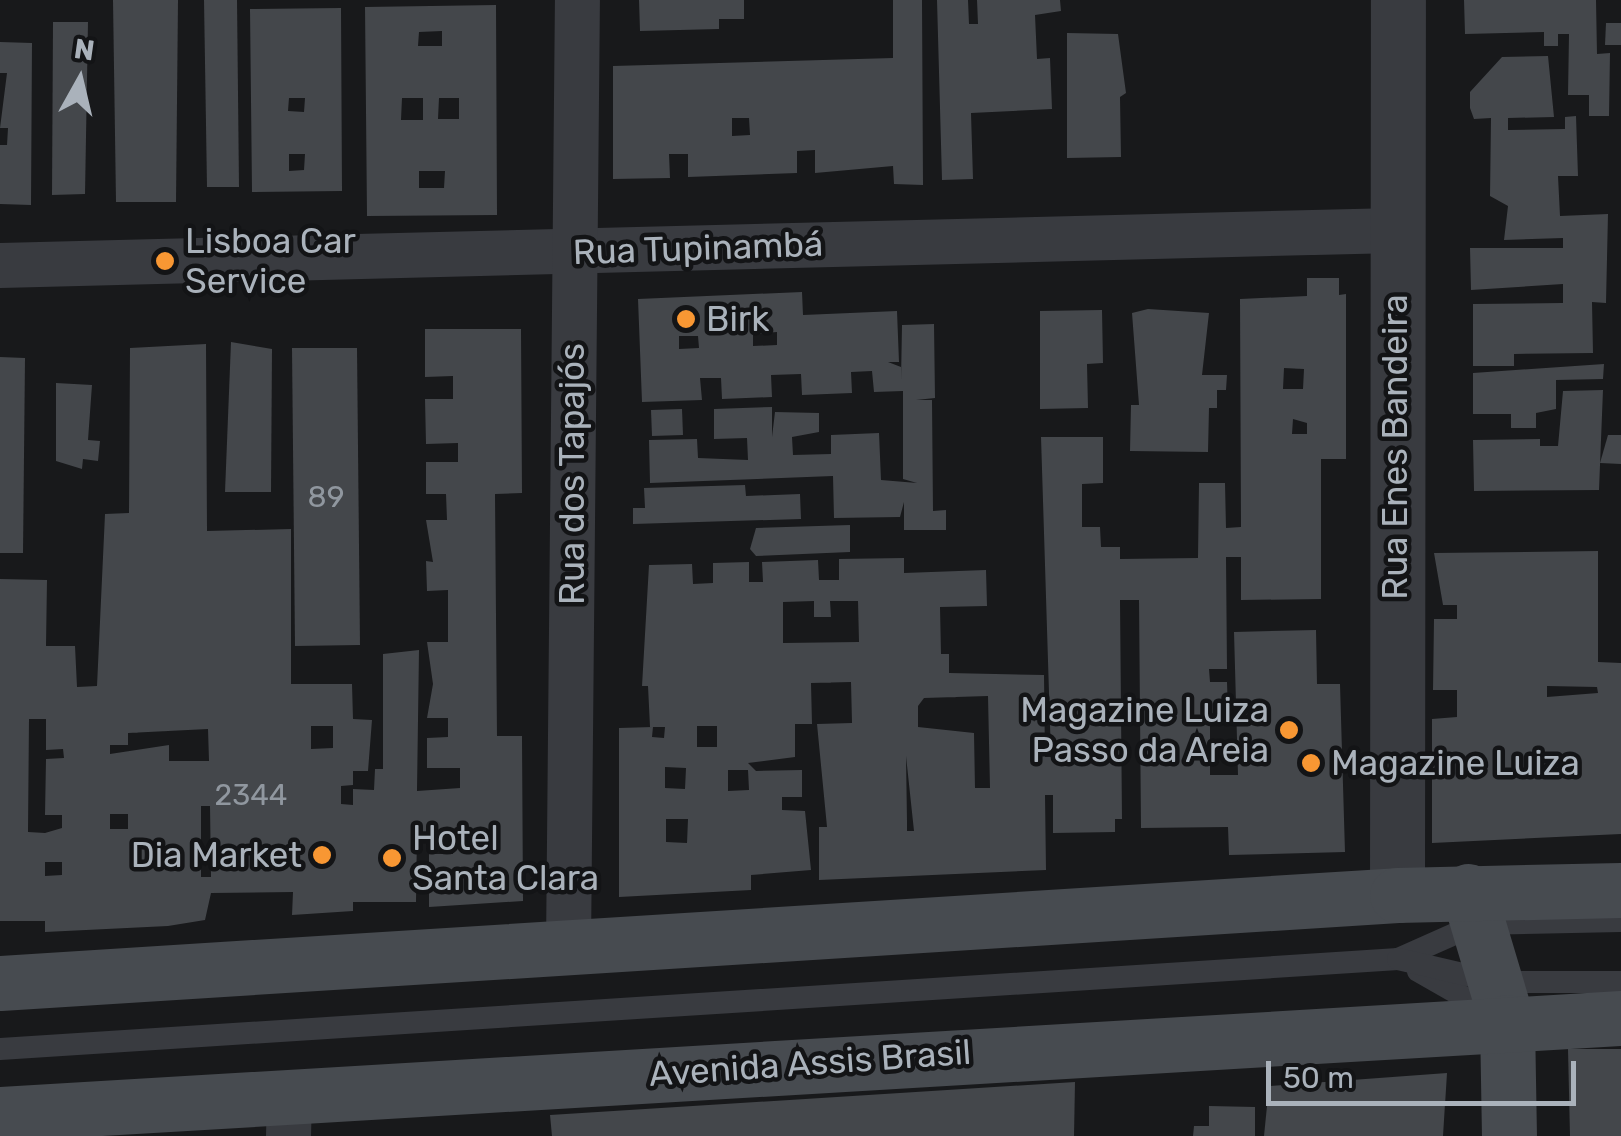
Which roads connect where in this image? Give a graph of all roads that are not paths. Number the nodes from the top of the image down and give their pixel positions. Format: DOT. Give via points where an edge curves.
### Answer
graph roads {
  1 [pos="577,0"];
  2 [pos="1398,0"];
  3 [pos="1396,230"];
  4 [pos="573,252"];
  5 [pos="0,265"];
  6 [pos="1621,890"];
  7 [pos="1397,895"];
  8 [pos="1473,907"];
  9 [pos="1621,921"];
  10 [pos="568,947"];
  11 [pos="1398,959"];
  12 [pos="1621,982"];
  13 [pos="0,983"];
  14 [pos="1502,1002"];
  15 [pos="1621,1018"];
  16 [pos="0,1049"];
  17 [pos="0,1114"];
  18 [pos="289,1116"];
  19 [pos="1510,1136"];
  1 -- 4 [label="street, Rua dos Tapajós"];
  2 -- 3 [label="street, Rua Enes Bandeira"];
  3 -- 4 [label="street, Rua Tupinambá"];
  3 -- 7 [label="street, Rua Enes Bandeira"];
  4 -- 5 [label="street, Rua Tupinambá"];
  4 -- 10 [label="street, Rua dos Tapajós"];
  6 -- 8 [label="main road"];
  7 -- 8 [label="main road"];
  7 -- 10 [label="main road"];
  8 -- 9 [label="lane"];
  8 -- 11 [label="lane"];
  8 -- 11 [label="lane"];
  8 -- 14 [label="main road"];
  10 -- 13 [label="main road"];
  11 -- 14 [label="lane"];
  11 -- 14 [label="lane"];
  11 -- 16 [label="lane"];
  12 -- 14 [label="lane"];
  14 -- 15 [label="main road, Avenida Assis Brasil"];
  14 -- 18 [label="main road, Avenida Assis Brasil"];
  14 -- 19 [label="main road"];
  17 -- 18 [label="main road, Avenida Assis Brasil"];
}
